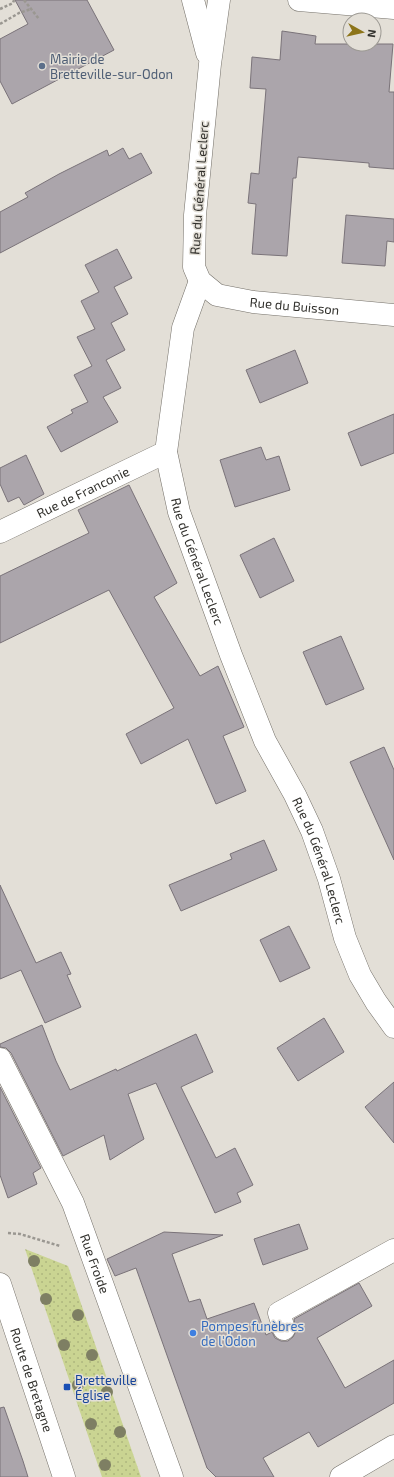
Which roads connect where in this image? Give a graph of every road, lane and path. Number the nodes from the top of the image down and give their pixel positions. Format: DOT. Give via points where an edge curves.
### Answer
graph roads {
  1 [pos="14,0"];
  2 [pos="24,0"];
  3 [pos="193,0"];
  4 [pos="219,0"];
  5 [pos="298,0"];
  6 [pos="394,8"];
  7 [pos="0,9"];
  8 [pos="31,9"];
  9 [pos="39,19"];
  10 [pos="0,24"];
  11 [pos="210,64"];
  12 [pos="200,281"];
  13 [pos="394,315"];
  14 [pos="166,452"];
  15 [pos="0,532"];
  16 [pos="394,1027"];
  17 [pos="0,1058"];
  18 [pos="8,1233"];
  19 [pos="394,1250"];
  20 [pos="91,1255"];
  21 [pos="0,1284"];
  22 [pos="284,1329"];
  23 [pos="394,1446"];
  24 [pos="64,1477"];
  25 [pos="172,1477"];
  26 [pos="341,1477"];
  1 -- 7 [label="path"];
  2 -- 8 [label="path"];
  3 -- 11 [label="street, Rue du Général Leclerc"];
  4 -- 11 [label="street, Rue du Général Leclerc"];
  5 -- 6 [label="street"];
  8 -- 9 [label="path"];
  8 -- 10 [label="path"];
  11 -- 12 [label="street, Rue du Général Leclerc" via="195,215 194,267"];
  12 -- 13 [label="street, Rue du Buisson" via="217,295 254,302"];
  12 -- 14 [label="street, Rue du Général Leclerc" via="183,328"];
  14 -- 15 [label="street, Rue de Franconie"];
  14 -- 16 [label="street, Rue du Général Leclerc" via="179,512 265,741 312,831 329,879 345,938 360,976"];
  17 -- 20 [label="street, Rue Froide" via="73,1203"];
  18 -- 20 [label="path" via="20,1234"];
  19 -- 22 [label="street" via="279,1314"];
  20 -- 25 [label="street, Rue Froide"];
  21 -- 24 [label="street, Route de Bretagne"];
  23 -- 26 [label="street"];
}
